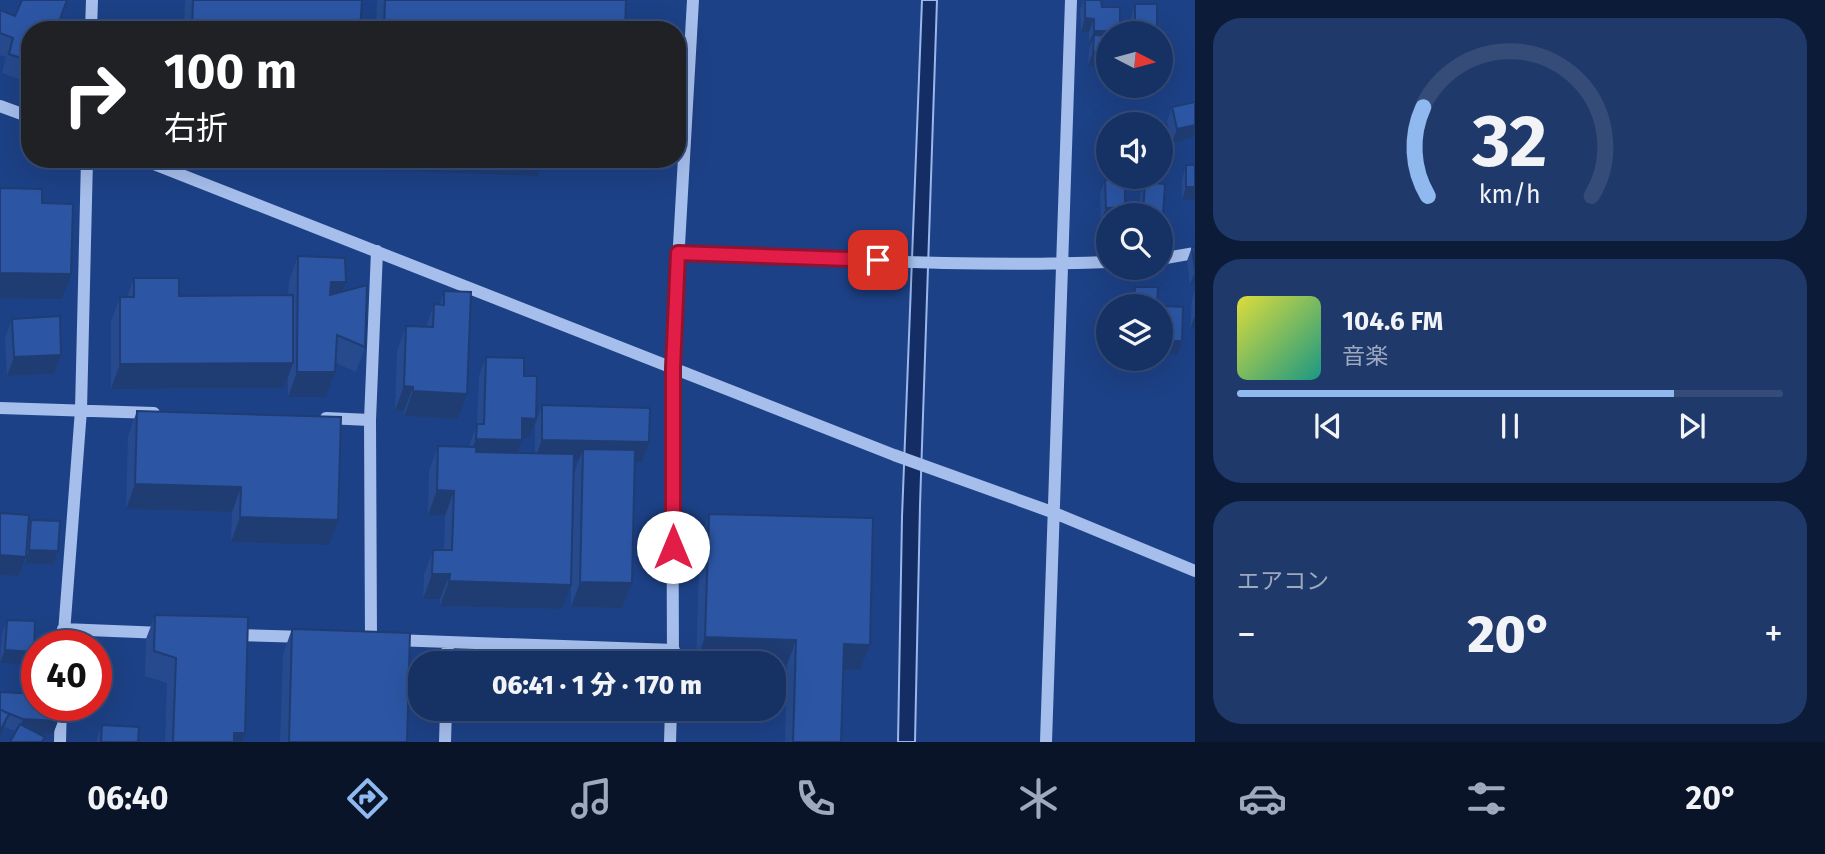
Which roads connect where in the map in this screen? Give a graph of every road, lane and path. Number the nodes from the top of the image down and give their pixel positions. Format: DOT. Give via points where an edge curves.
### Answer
graph roads {
  1 [pos="92,0"];
  2 [pos="693,0"];
  3 [pos="1071,0"];
  4 [pos="91,21"];
  5 [pos="0,106"];
  6 [pos="21,114"];
  7 [pos="686,118"];
  8 [pos="87,168"];
  9 [pos="164,168"];
  10 [pos="683,168"];
  11 [pos="377,251"];
  12 [pos="678,253"];
  13 [pos="1195,253"];
  14 [pos="1173,257"];
  15 [pos="1096,263"];
  16 [pos="1063,264"];
  17 [pos="673,368"];
  18 [pos="0,408"];
  19 [pos="81,410"];
  20 [pos="164,413"];
  21 [pos="315,418"];
  22 [pos="370,420"];
  23 [pos="1052,512"];
  24 [pos="1195,570"];
  25 [pos="63,629"];
  26 [pos="170,633"];
  27 [pos="224,635"];
  28 [pos="318,638"];
  29 [pos="448,642"];
  30 [pos="448,651"];
  31 [pos="584,651"];
  32 [pos="674,651"];
  33 [pos="61,721"];
  34 [pos="446,721"];
  35 [pos="671,721"];
  36 [pos="60,742"];
  37 [pos="445,742"];
  38 [pos="670,742"];
  39 [pos="1046,742"];
  1 -- 4 [label="street"];
  2 -- 7 [label="street"];
  3 -- 16 [label="street"];
  5 -- 6 [label="street"];
  8 -- 19 [label="street"];
  9 -- 11 [label="street"];
  10 -- 12 [label="street"];
  11 -- 17 [label="street"];
  11 -- 22 [label="street"];
  12 -- 16 [label="street"];
  12 -- 17 [label="street"];
  13 -- 14 [label="street"];
  15 -- 16 [label="street"];
  16 -- 23 [label="street"];
  17 -- 23 [label="street"];
  17 -- 32 [label="street"];
  18 -- 19 [label="street"];
  19 -- 20 [label="street"];
  19 -- 25 [label="street"];
  21 -- 22 [label="street"];
  22 -- 29 [label="street" via="365,639"];
  23 -- 24 [label="street"];
  23 -- 39 [label="street"];
  25 -- 26 [label="street"];
  27 -- 28 [label="street"];
  29 -- 30 [label="street"];
  29 -- 31 [label="street"];
  33 -- 36 [label="street"];
  34 -- 37 [label="street"];
  35 -- 38 [label="street"];
}
